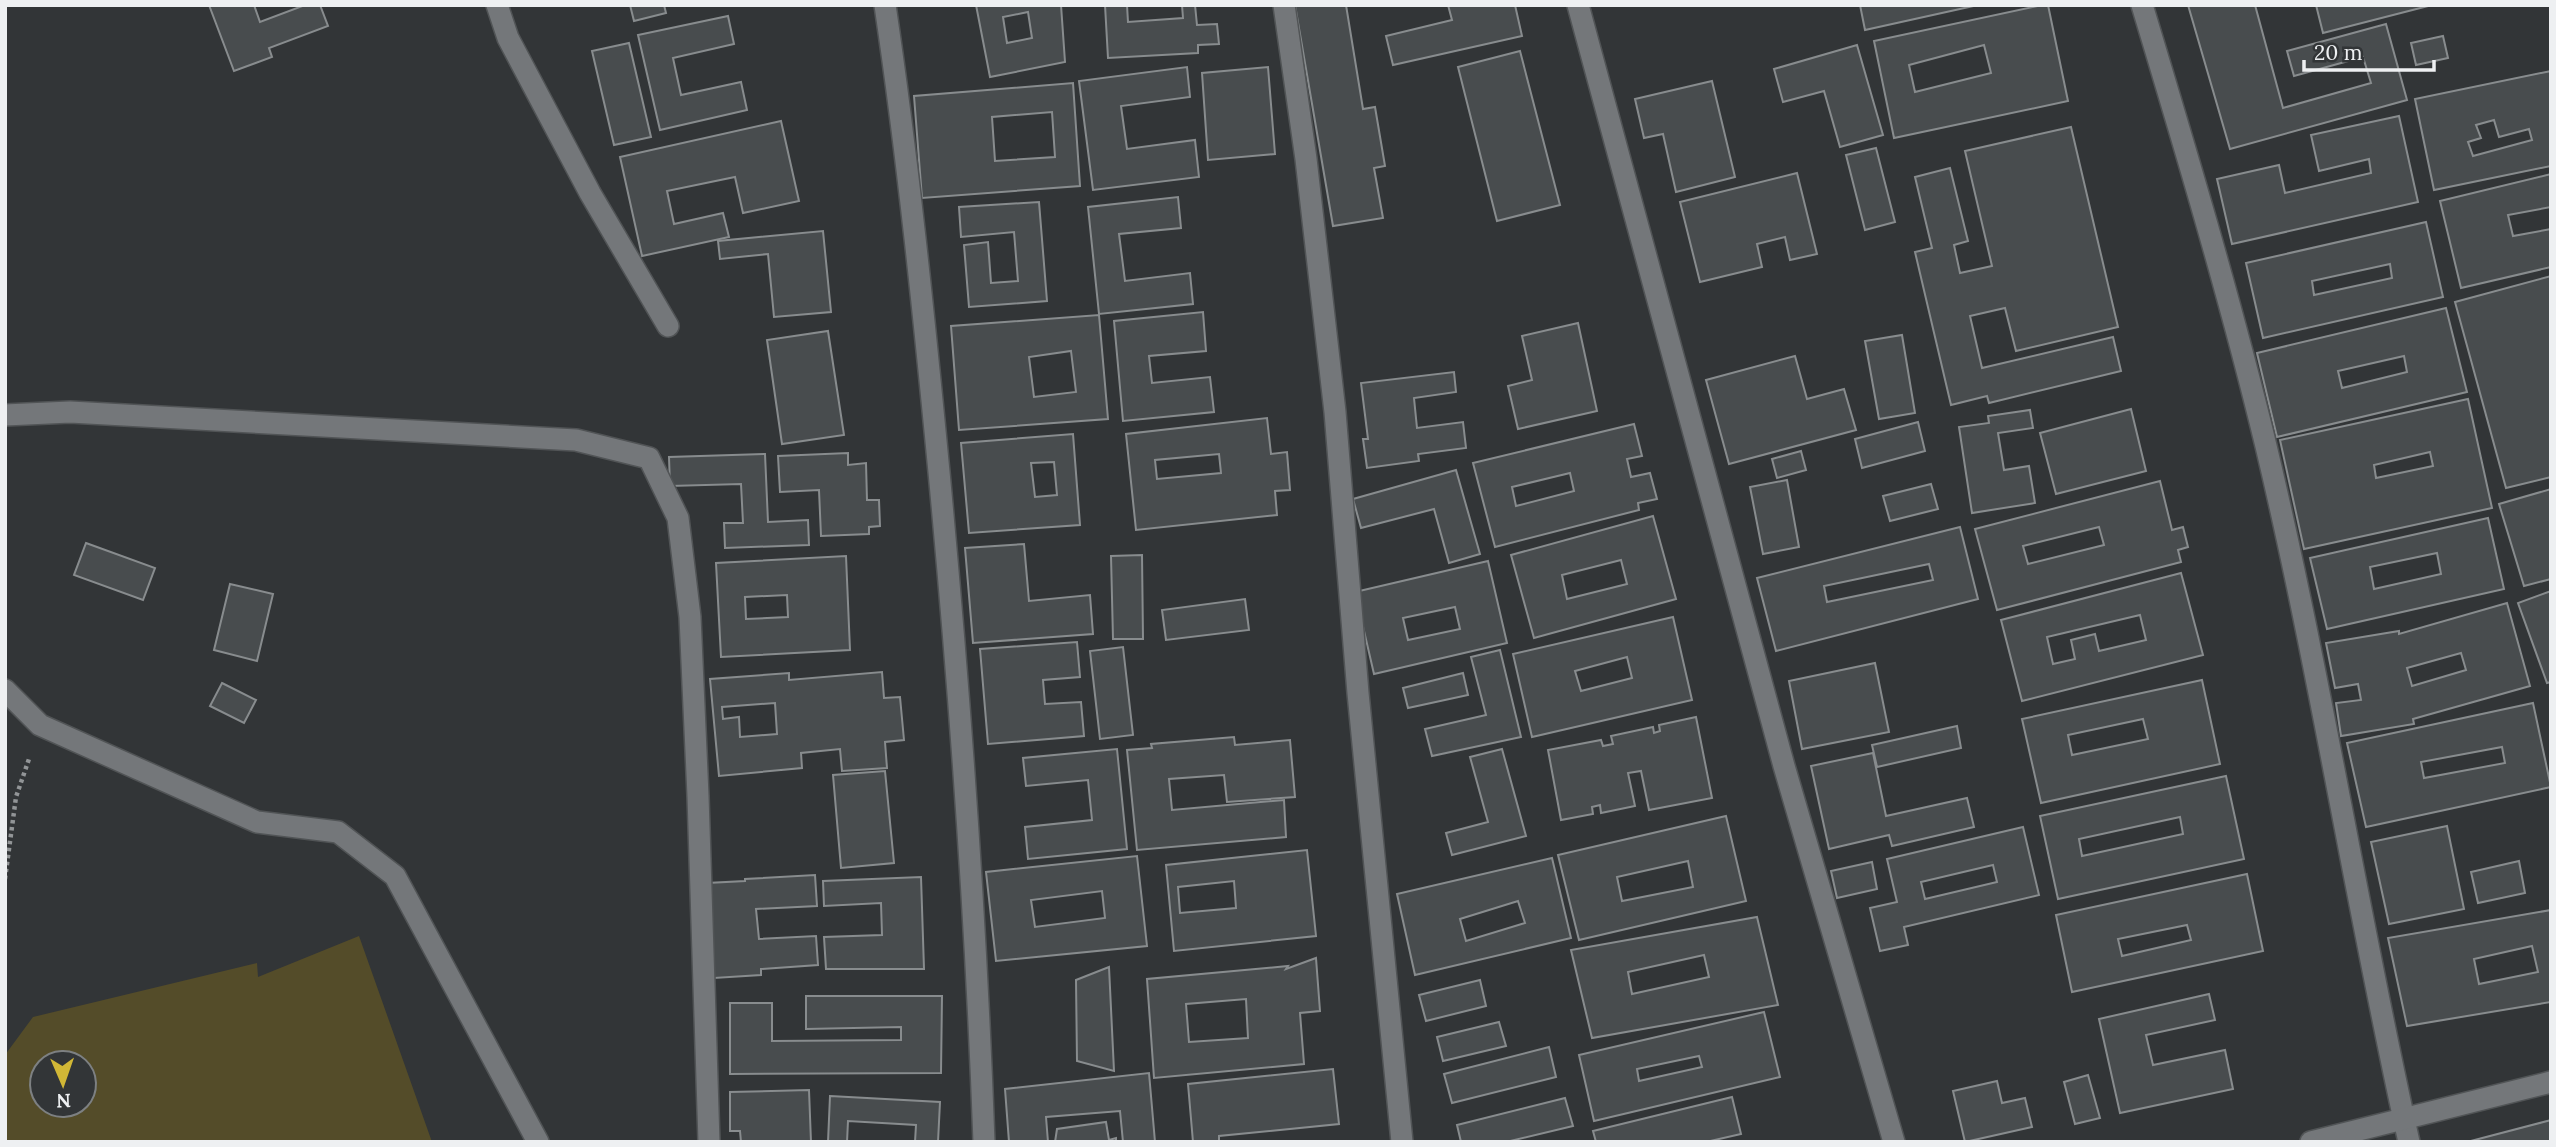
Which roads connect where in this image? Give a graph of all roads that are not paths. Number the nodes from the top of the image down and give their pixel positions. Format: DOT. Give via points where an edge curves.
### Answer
graph roads {
  1 [pos="497,5"];
  2 [pos="885,5"];
  3 [pos="1284,5"];
  4 [pos="1578,5"];
  5 [pos="2142,5"];
  6 [pos="668,326"];
  7 [pos="5,415"];
  8 [pos="5,690"];
  9 [pos="2551,1082"];
  10 [pos="2404,1120"];
  11 [pos="538,1142"];
  12 [pos="709,1142"];
  13 [pos="984,1142"];
  14 [pos="1402,1142"];
  15 [pos="1894,1142"];
  16 [pos="2311,1142"];
  17 [pos="2409,1142"];
  1 -- 6 [label="street" via="508,38 590,193"];
  2 -- 13 [label="street" via="930,376 954,639"];
  3 -- 14 [label="street" via="1335,412"];
  4 -- 15 [label="street" via="1784,766"];
  5 -- 10 [label="street" via="2266,446"];
  7 -- 12 [label="street" via="70,412 576,440 649,458 678,518 690,617"];
  8 -- 11 [label="street" via="40,725 257,822 338,832 395,876"];
  9 -- 10 [label="street"];
  10 -- 16 [label="street"];
  10 -- 17 [label="street"];
}
